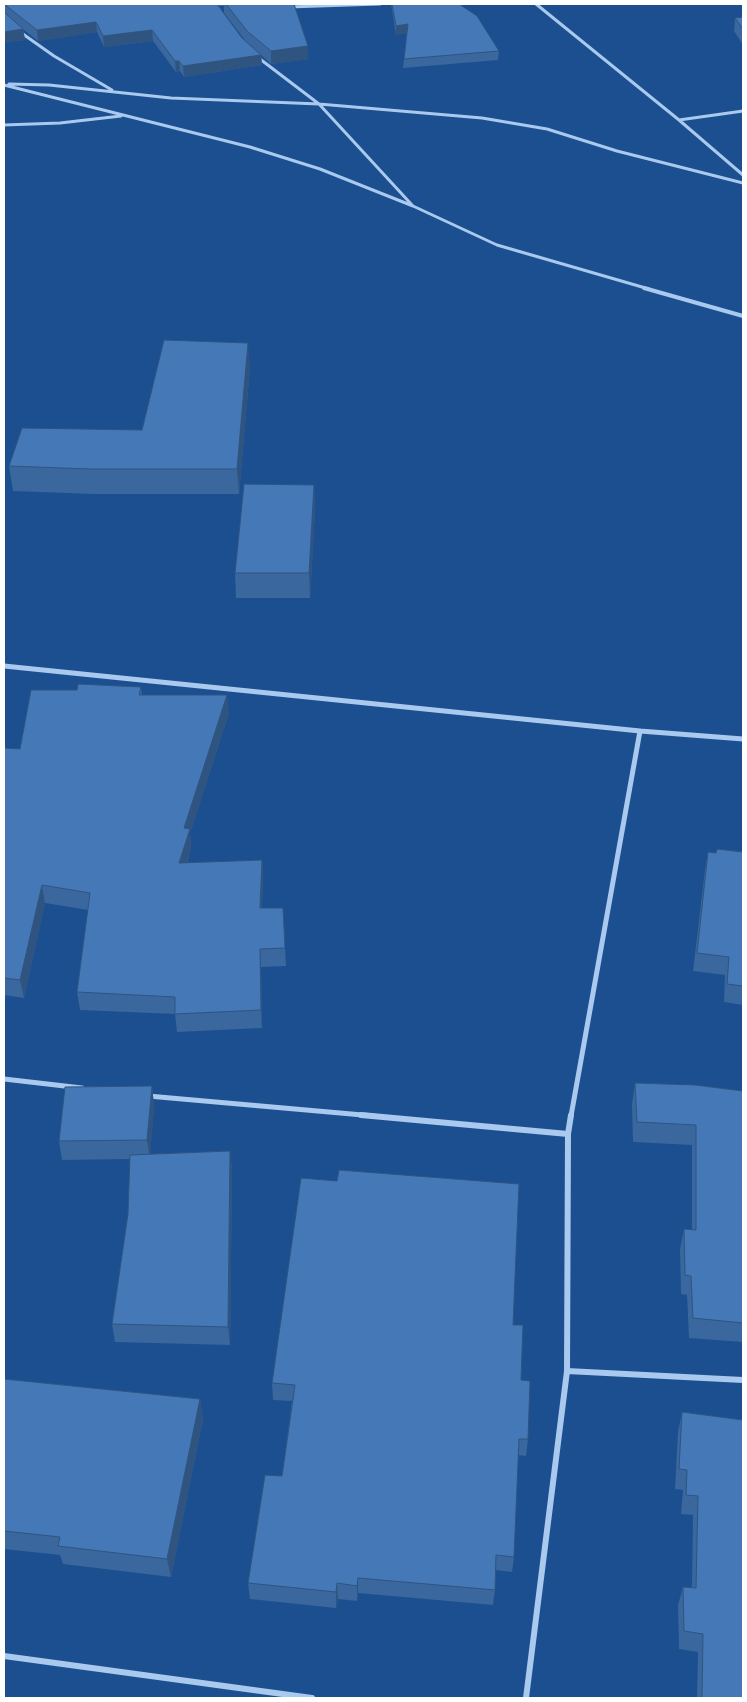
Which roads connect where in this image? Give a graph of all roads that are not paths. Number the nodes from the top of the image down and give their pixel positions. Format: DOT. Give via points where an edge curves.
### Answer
graph roads {
  1 [pos="380,4"];
  2 [pos="536,4"];
  3 [pos="284,8"];
  4 [pos="17,29"];
  5 [pos="251,51"];
  6 [pos="4,84"];
  7 [pos="115,92"];
  8 [pos="319,104"];
  9 [pos="743,111"];
  10 [pos="127,116"];
  11 [pos="679,120"];
  12 [pos="4,125"];
  13 [pos="743,175"];
  14 [pos="743,183"];
  15 [pos="413,206"];
  16 [pos="743,316"];
  17 [pos="4,666"];
  18 [pos="640,731"];
  19 [pos="743,739"];
  20 [pos="4,1079"];
  21 [pos="91,1089"];
  22 [pos="139,1095"];
  23 [pos="568,1134"];
  24 [pos="567,1370"];
  25 [pos="743,1380"];
  26 [pos="4,1656"];
  27 [pos="312,1698"];
  28 [pos="526,1698"];
  1 -- 3 [label="street"];
  2 -- 11 [label="street"];
  4 -- 7 [label="street" via="54,56"];
  5 -- 8 [label="street"];
  6 -- 7 [label="street"];
  6 -- 10 [label="street"];
  7 -- 8 [label="street" via="171,98"];
  8 -- 14 [label="street" via="482,118 547,129 617,151"];
  8 -- 15 [label="street"];
  9 -- 11 [label="street"];
  10 -- 12 [label="street"];
  10 -- 15 [label="street" via="250,146 320,169"];
  11 -- 13 [label="street"];
  15 -- 16 [label="street" via="497,245"];
  17 -- 18 [label="street"];
  18 -- 19 [label="street"];
  18 -- 23 [label="street"];
  20 -- 21 [label="street"];
  22 -- 23 [label="street"];
  23 -- 24 [label="street"];
  24 -- 25 [label="street"];
  24 -- 28 [label="street"];
  26 -- 27 [label="street"];
}
